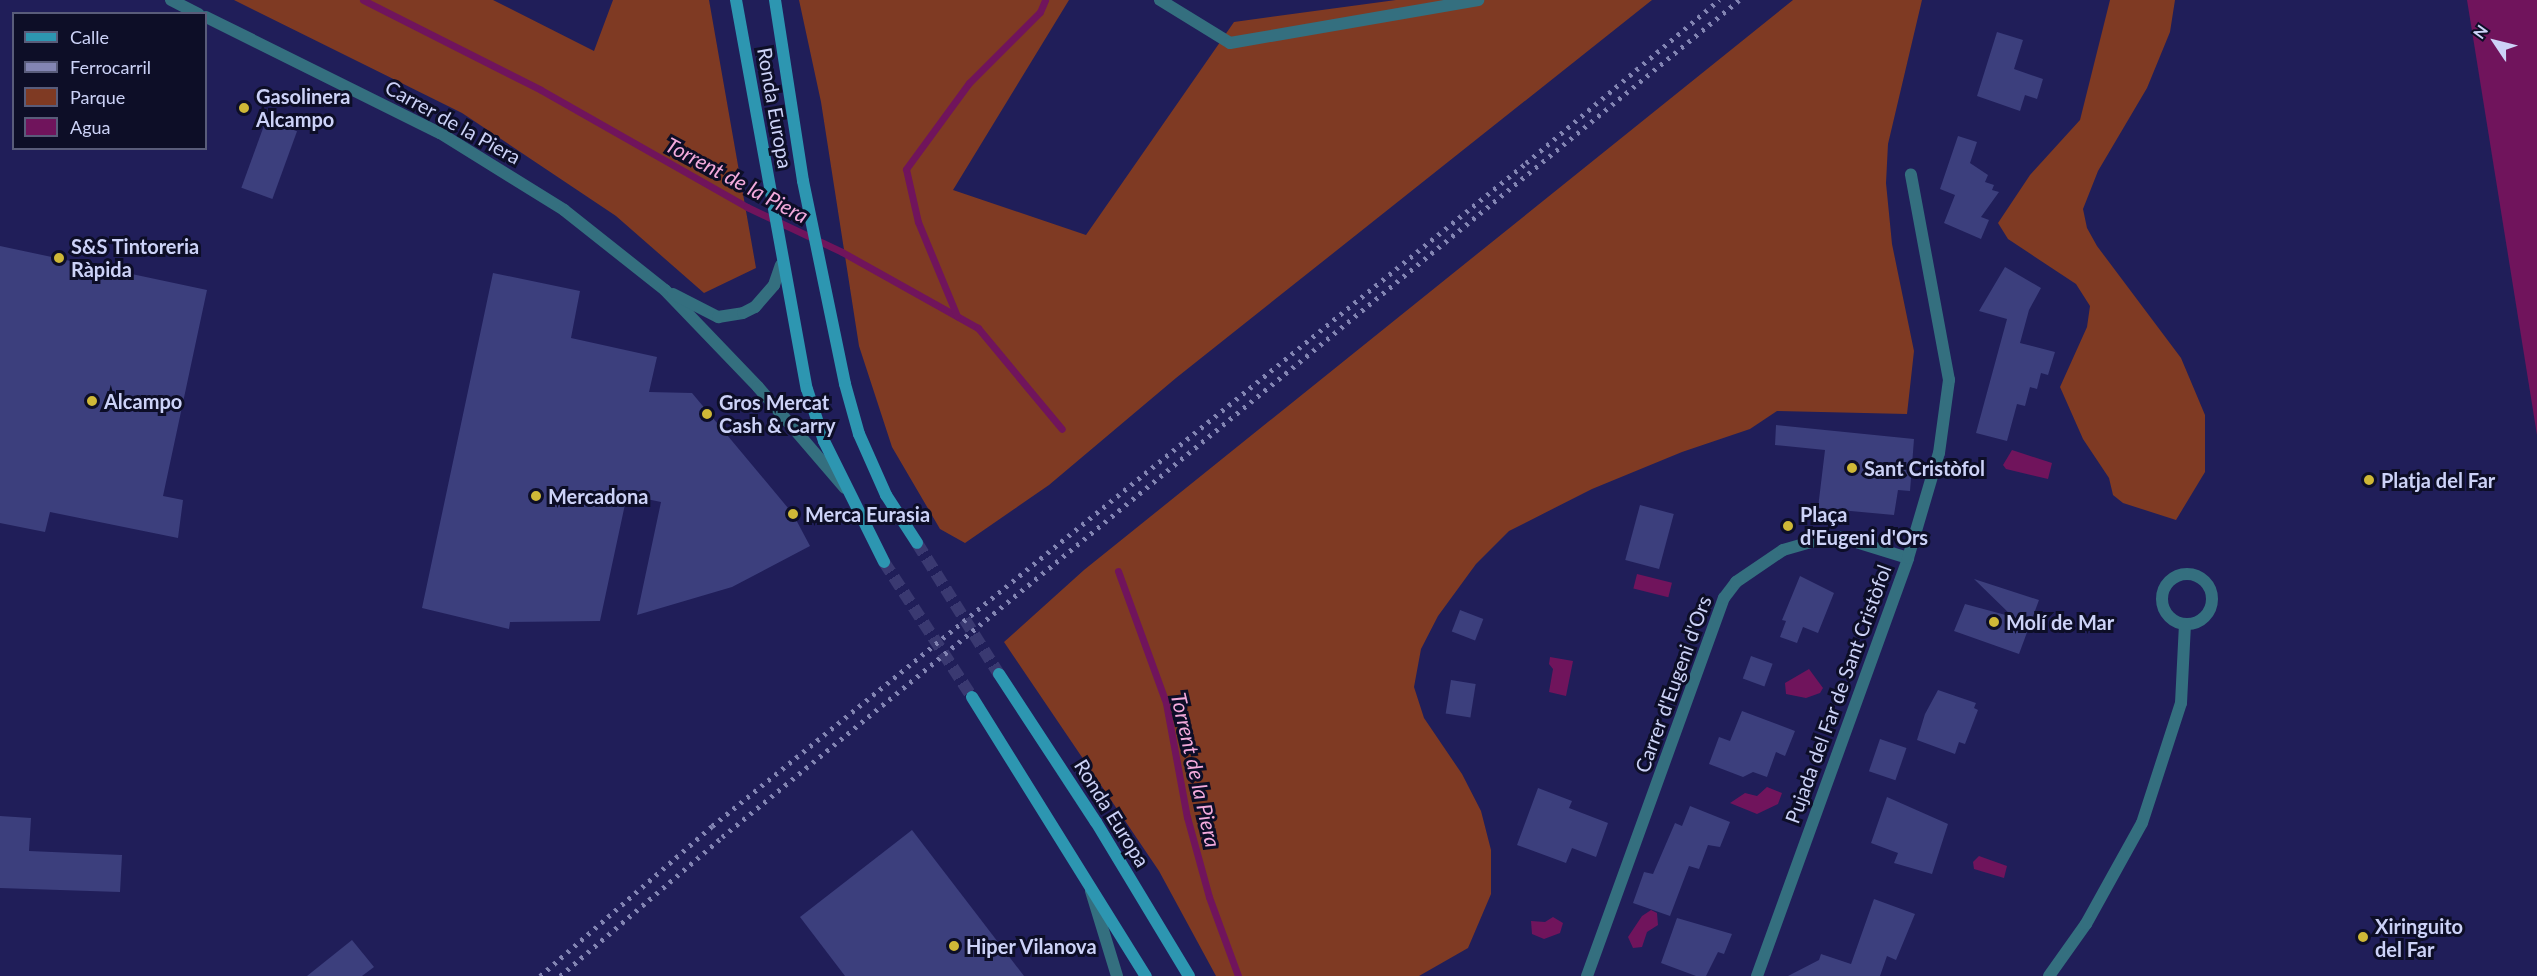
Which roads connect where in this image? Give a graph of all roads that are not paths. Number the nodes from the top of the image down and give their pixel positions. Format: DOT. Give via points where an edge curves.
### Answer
graph roads {
  1 [pos="171,0"];
  2 [pos="736,0"];
  3 [pos="775,0"];
  4 [pos="1160,0"];
  5 [pos="1478,0"];
  6 [pos="195,12"];
  7 [pos="207,17"];
  8 [pos="1911,174"];
  9 [pos="782,261"];
  10 [pos="665,290"];
  11 [pos="845,488"];
  12 [pos="917,543"];
  13 [pos="1908,558"];
  14 [pos="884,562"];
  15 [pos="2185,624"];
  16 [pos="999,674"];
  17 [pos="972,697"];
  18 [pos="1086,876"];
  19 [pos="1117,976"];
  20 [pos="1146,976"];
  21 [pos="1188,976"];
  22 [pos="1587,976"];
  23 [pos="1757,976"];
  24 [pos="2049,976"];
  1 -- 6 [label="street"];
  2 -- 9 [label="street, Ronda Europa"];
  3 -- 12 [label="street, Ronda Europa" via="803,181 859,434 886,495"];
  4 -- 5 [label="street" via="1230,43"];
  7 -- 10 [label="street, Carrer de la Piera" via="440,133 564,210"];
  8 -- 13 [label="street, Pujada del Far de Sant Cristòfol" via="1949,380 1939,453"];
  9 -- 10 [label="street, Carrer de la Piera" via="774,285 755,307 743,313 718,317"];
  9 -- 11 [label="street, Ronda Europa" via="807,389"];
  10 -- 11 [label="street, Carrer de la Piera" via="758,387"];
  11 -- 14 [label="street, Ronda Europa"];
  13 -- 22 [label="street, Carrer d'Eugeni d'Ors" via="1840,537 1821,539 1783,550 1736,582 1724,598"];
  13 -- 23 [label="street, Pujada del Far de Sant Cristòfol"];
  15 -- 15 [label="street" via="2200,620 2211,601 2203,580 2187,574 2171,580 2162,595 2166,612"];
  15 -- 24 [label="street" via="2181,703 2142,823 2086,924"];
  16 -- 21 [label="street, Ronda Europa" via="1096,822"];
  17 -- 18 [label="street"];
  18 -- 19 [label="street"];
  18 -- 20 [label="street"];
}
